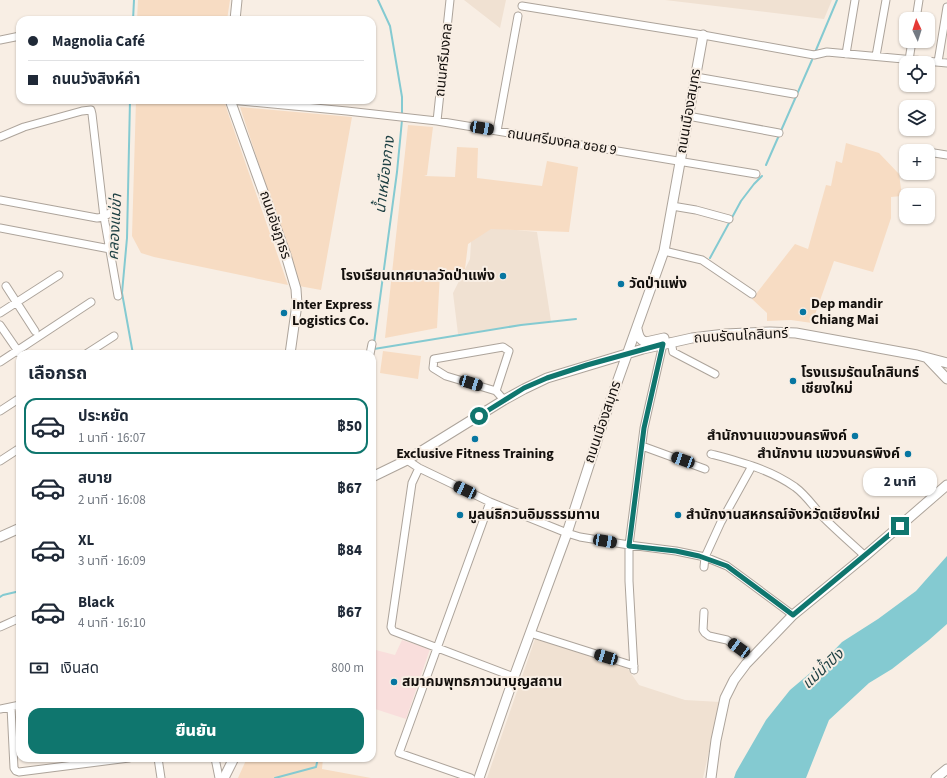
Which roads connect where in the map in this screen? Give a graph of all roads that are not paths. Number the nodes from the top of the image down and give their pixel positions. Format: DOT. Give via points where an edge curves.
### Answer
graph roads {
  1 [pos="450,0"];
  2 [pos="854,0"];
  3 [pos="886,0"];
  4 [pos="919,0"];
  5 [pos="237,2"];
  6 [pos="522,6"];
  7 [pos="947,7"];
  8 [pos="917,12"];
  9 [pos="235,16"];
  10 [pos="518,16"];
  11 [pos="703,35"];
  12 [pos="16,37"];
  13 [pos="0,40"];
  14 [pos="846,54"];
  15 [pos="876,56"];
  16 [pos="899,59"];
  17 [pos="935,62"];
  18 [pos="938,62"];
  19 [pos="947,63"];
  20 [pos="696,77"];
  21 [pos="794,94"];
  22 [pos="231,104"];
  23 [pos="273,104"];
  24 [pos="688,116"];
  25 [pos="437,121"];
  26 [pos="497,131"];
  27 [pos="779,133"];
  28 [pos="0,137"];
  29 [pos="935,153"];
  30 [pos="947,155"];
  31 [pos="680,162"];
  32 [pos="756,174"];
  33 [pos="0,200"];
  34 [pos="672,206"];
  35 [pos="115,209"];
  36 [pos="104,217"];
  37 [pos="729,219"];
  38 [pos="0,228"];
  39 [pos="110,249"];
  40 [pos="664,251"];
  41 [pos="59,275"];
  42 [pos="6,286"];
  43 [pos="752,294"];
  44 [pos="118,296"];
  45 [pos="91,302"];
  46 [pos="16,303"];
  47 [pos="0,313"];
  48 [pos="0,325"];
  49 [pos="636,329"];
  50 [pos="35,331"];
  51 [pos="114,336"];
  52 [pos="692,338"];
  53 [pos="667,343"];
  54 [pos="372,344"];
  55 [pos="17,350"];
  56 [pos="23,350"];
  57 [pos="92,350"];
  58 [pos="291,350"];
  59 [pos="371,350"];
  60 [pos="16,354"];
  61 [pos="628,354"];
  62 [pos="927,358"];
  63 [pos="0,362"];
  64 [pos="947,363"];
  65 [pos="716,374"];
  66 [pos="947,379"];
  67 [pos="496,391"];
  68 [pos="504,400"];
  69 [pos="16,401"];
  70 [pos="0,411"];
  71 [pos="642,446"];
  72 [pos="16,451"];
  73 [pos="711,454"];
  74 [pos="407,460"];
  75 [pos="0,461"];
  76 [pos="752,466"];
  77 [pos="419,468"];
  78 [pos="705,469"];
  79 [pos="376,475"];
  80 [pos="947,485"];
  81 [pos="490,502"];
  82 [pos="16,530"];
  83 [pos="567,533"];
  84 [pos="0,537"];
  85 [pos="629,546"];
  86 [pos="865,556"];
  87 [pos="705,557"];
  88 [pos="704,567"];
  89 [pos="704,612"];
  90 [pos="793,615"];
  91 [pos="16,620"];
  92 [pos="0,627"];
  93 [pos="530,633"];
  94 [pos="437,648"];
  95 [pos="752,658"];
  96 [pos="514,677"];
  97 [pos="16,706"];
  98 [pos="12,707"];
  99 [pos="0,709"];
  100 [pos="98,762"];
  101 [pos="159,762"];
  102 [pos="215,762"];
  103 [pos="232,762"];
  104 [pos="947,769"];
  105 [pos="161,778"];
  106 [pos="219,778"];
  107 [pos="224,778"];
  108 [pos="471,778"];
  109 [pos="479,778"];
  110 [pos="711,778"];
  111 [pos="936,778"];
  1 -- 25 [label="street, ถนนศรีมงคล"];
  2 -- 14 [label="street"];
  3 -- 15 [label="street"];
  4 -- 8 [label="street"];
  5 -- 9 [label="street"];
  6 -- 11 [label="street"];
  7 -- 18 [label="street"];
  10 -- 26 [label="street"];
  11 -- 14 [label="street" via="814,55 827,52"];
  11 -- 20 [label="street, ถนนเมืองสมุทร"];
  12 -- 13 [label="street"];
  14 -- 15 [label="street"];
  15 -- 16 [label="street"];
  17 -- 18 [label="street"];
  18 -- 19 [label="street"];
  20 -- 21 [label="street"];
  20 -- 24 [label="street, ถนนเมืองสมุทร"];
  22 -- 58 [label="street, ถนนอัษฎาธร" via="296,289 297,304"];
  23 -- 25 [label="street, ถนนศรีมงคล ซอย 9"];
  24 -- 27 [label="street"];
  24 -- 31 [label="street, ถนนเมืองสมุทร"];
  25 -- 26 [label="street, ถนนศรีมงคล ซอย 9"];
  26 -- 31 [label="street, ถนนศรีมงคล ซอย 9"];
  28 -- 36 [label="street" via="24,127 91,110"];
  29 -- 30 [label="street"];
  31 -- 32 [label="street, ถนนศรีมงคล ซอย 9"];
  31 -- 34 [label="street, ถนนเมืองสมุทร"];
  33 -- 36 [label="street" via="97,218"];
  34 -- 37 [label="street"];
  34 -- 40 [label="street, ถนนเมืองสมุทร"];
  35 -- 36 [label="street"];
  36 -- 39 [label="street"];
  38 -- 39 [label="street"];
  39 -- 44 [label="street"];
  40 -- 43 [label="street" via="702,260"];
  40 -- 49 [label="street, ถนนเมืองสมุทร"];
  41 -- 46 [label="street"];
  42 -- 46 [label="street"];
  45 -- 56 [label="street"];
  46 -- 47 [label="street"];
  46 -- 50 [label="street"];
  48 -- 55 [label="street"];
  49 -- 52 [label="street" via="640,338 646,342 666,337"];
  49 -- 61 [label="street, ถนนเมืองสมุทร"];
  51 -- 57 [label="street"];
  52 -- 53 [label="street, ถนนรัตนโกสินทร์"];
  52 -- 62 [label="street, ถนนรัตนโกสินทร์" via="725,334 796,333"];
  53 -- 61 [label="street, ถนนรัตนโกสินทร์"];
  53 -- 65 [label="street" via="673,352"];
  53 -- 71 [label="street" via="644,428"];
  54 -- 59 [label="street"];
  60 -- 63 [label="street"];
  61 -- 68 [label="street, ถนนรัตนโกสินทร์" via="547,378"];
  61 -- 83 [label="street, ถนนเมืองสมุทร"];
  62 -- 64 [label="street, ถนนรัตนโกสินทร์"];
  62 -- 66 [label="street"];
  67 -- 67 [label="street" via="446,376 433,368 434,359 503,348 509,351"];
  67 -- 68 [label="street"];
  68 -- 74 [label="street, ถนนรัตนโกสินทร์"];
  69 -- 70 [label="street"];
  71 -- 78 [label="street"];
  71 -- 85 [label="street"];
  72 -- 75 [label="street"];
  73 -- 76 [label="street"];
  74 -- 77 [label="street"];
  74 -- 79 [label="street, ถนนรัตนโกสินทร์"];
  76 -- 86 [label="street" via="768,471 794,486"];
  76 -- 87 [label="street"];
  77 -- 81 [label="street"];
  77 -- 94 [label="street" via="412,482 391,627 393,631"];
  80 -- 86 [label="street"];
  81 -- 83 [label="street"];
  81 -- 94 [label="street"];
  82 -- 84 [label="street"];
  83 -- 85 [label="street"];
  83 -- 93 [label="street, ถนนเมืองสมุทร"];
  85 -- 87 [label="street"];
  85 -- 93 [label="street" via="634,668"];
  86 -- 90 [label="street"];
  87 -- 88 [label="street"];
  87 -- 90 [label="street" via="727,566"];
  89 -- 95 [label="street" via="702,630 705,633 727,640"];
  90 -- 95 [label="street"];
  91 -- 92 [label="street"];
  93 -- 96 [label="street, ถนนเมืองสมุทร"];
  94 -- 96 [label="street"];
  94 -- 108 [label="street" via="399,753"];
  95 -- 110 [label="street" via="734,680 725,698"];
  96 -- 109 [label="street, ถนนเมืองสมุทร"];
  97 -- 98 [label="street"];
  98 -- 99 [label="street"];
  98 -- 100 [label="street" via="16,771"];
  101 -- 105 [label="street"];
  102 -- 106 [label="street"];
  103 -- 107 [label="street"];
  104 -- 111 [label="street"];
}
